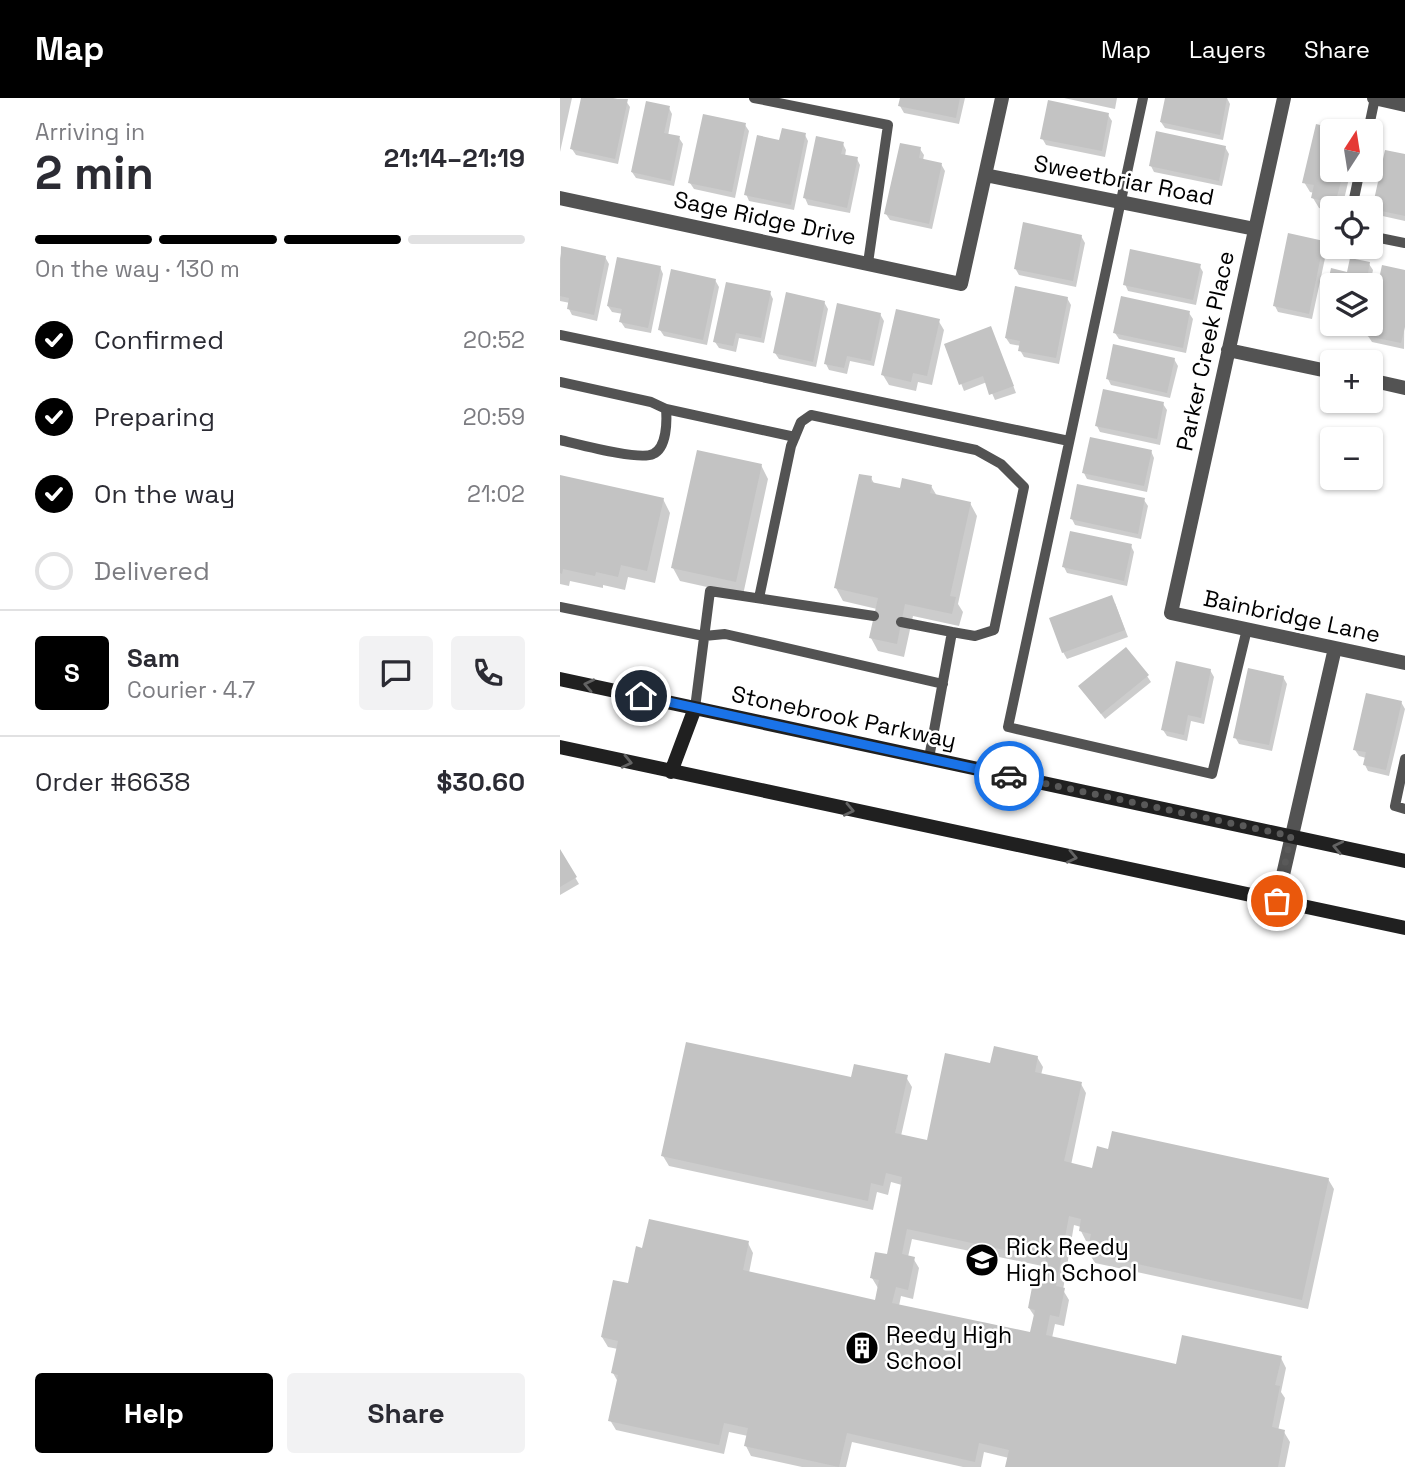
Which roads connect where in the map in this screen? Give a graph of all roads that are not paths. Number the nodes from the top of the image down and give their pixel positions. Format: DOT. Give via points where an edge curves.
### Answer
graph roads {
  1 [pos="754,98"];
  2 [pos="1002,98"];
  3 [pos="1143,98"];
  4 [pos="1284,98"];
  5 [pos="1374,98"];
  6 [pos="1405,105"];
  7 [pos="1370,119"];
  8 [pos="985,175"];
  9 [pos="561,202"];
  10 [pos="1120,202"];
  11 [pos="1255,229"];
  12 [pos="1383,239"];
  13 [pos="1405,243"];
  14 [pos="868,263"];
  15 [pos="560,335"];
  16 [pos="1228,350"];
  17 [pos="1320,369"];
  18 [pos="560,382"];
  19 [pos="1383,383"];
  20 [pos="1405,388"];
  21 [pos="666,409"];
  22 [pos="795,437"];
  23 [pos="560,440"];
  24 [pos="1069,441"];
  25 [pos="759,598"];
  26 [pos="560,607"];
  27 [pos="1171,613"];
  28 [pos="874,616"];
  29 [pos="901,622"];
  30 [pos="1247,629"];
  31 [pos="952,632"];
  32 [pos="704,636"];
  33 [pos="1335,648"];
  34 [pos="1405,663"];
  35 [pos="560,679"];
  36 [pos="943,684"];
  37 [pos="695,708"];
  38 [pos="560,747"];
  39 [pos="929,758"];
  40 [pos="1405,759"];
  41 [pos="671,772"];
  42 [pos="1405,809"];
  43 [pos="1291,836"];
  44 [pos="1405,861"];
  45 [pos="1277,901"];
  46 [pos="1405,928"];
  1 -- 14 [label="lane" via="888,125"];
  2 -- 8 [label="street"];
  3 -- 10 [label="lane"];
  4 -- 11 [label="street, Parker Creek Place"];
  5 -- 6 [label="street"];
  5 -- 7 [label="lane"];
  8 -- 10 [label="street, Sweetbriar Road"];
  8 -- 14 [label="street, Sage Ridge Drive" via="961,284"];
  9 -- 14 [label="street, Sage Ridge Drive"];
  10 -- 11 [label="street, Sweetbriar Road"];
  10 -- 24 [label="lane"];
  11 -- 16 [label="street, Parker Creek Place"];
  12 -- 13 [label="lane"];
  15 -- 24 [label="lane"];
  16 -- 17 [label="street"];
  16 -- 27 [label="street, Parker Creek Place"];
  18 -- 21 [label="lane"];
  19 -- 20 [label="street"];
  21 -- 22 [label="lane"];
  21 -- 23 [label="lane" via="661,448 653,455 635,456"];
  22 -- 25 [label="lane"];
  22 -- 31 [label="lane" via="801,422 811,415 976,450 1001,464 1024,487 994,630 975,636"];
  24 -- 30 [label="lane" via="1008,727 1212,774"];
  25 -- 28 [label="lane"];
  25 -- 32 [label="lane" via="710,591"];
  26 -- 32 [label="lane"];
  27 -- 30 [label="street, Bainbridge Lane"];
  29 -- 31 [label="lane"];
  30 -- 33 [label="street, Bainbridge Lane"];
  31 -- 36 [label="lane"];
  32 -- 36 [label="lane" via="725,634"];
  32 -- 37 [label="lane"];
  33 -- 34 [label="street, Bainbridge Lane"];
  33 -- 43 [label="street"];
  37 -- 35 [label="main road, Stonebrook Parkway, one-way"];
  36 -- 39 [label="lane"];
  37 -- 39 [label="main road, Stonebrook Parkway"];
  37 -- 41 [label="main road"];
  38 -- 41 [label="main road, one-way"];
  39 -- 43 [label="main road, Stonebrook Parkway"];
  40 -- 42 [label="lane" via="1395,806"];
  41 -- 45 [label="main road, one-way"];
  44 -- 43 [label="main road, Stonebrook Parkway, one-way"];
  43 -- 45 [label="street"];
  45 -- 46 [label="main road"];
}
